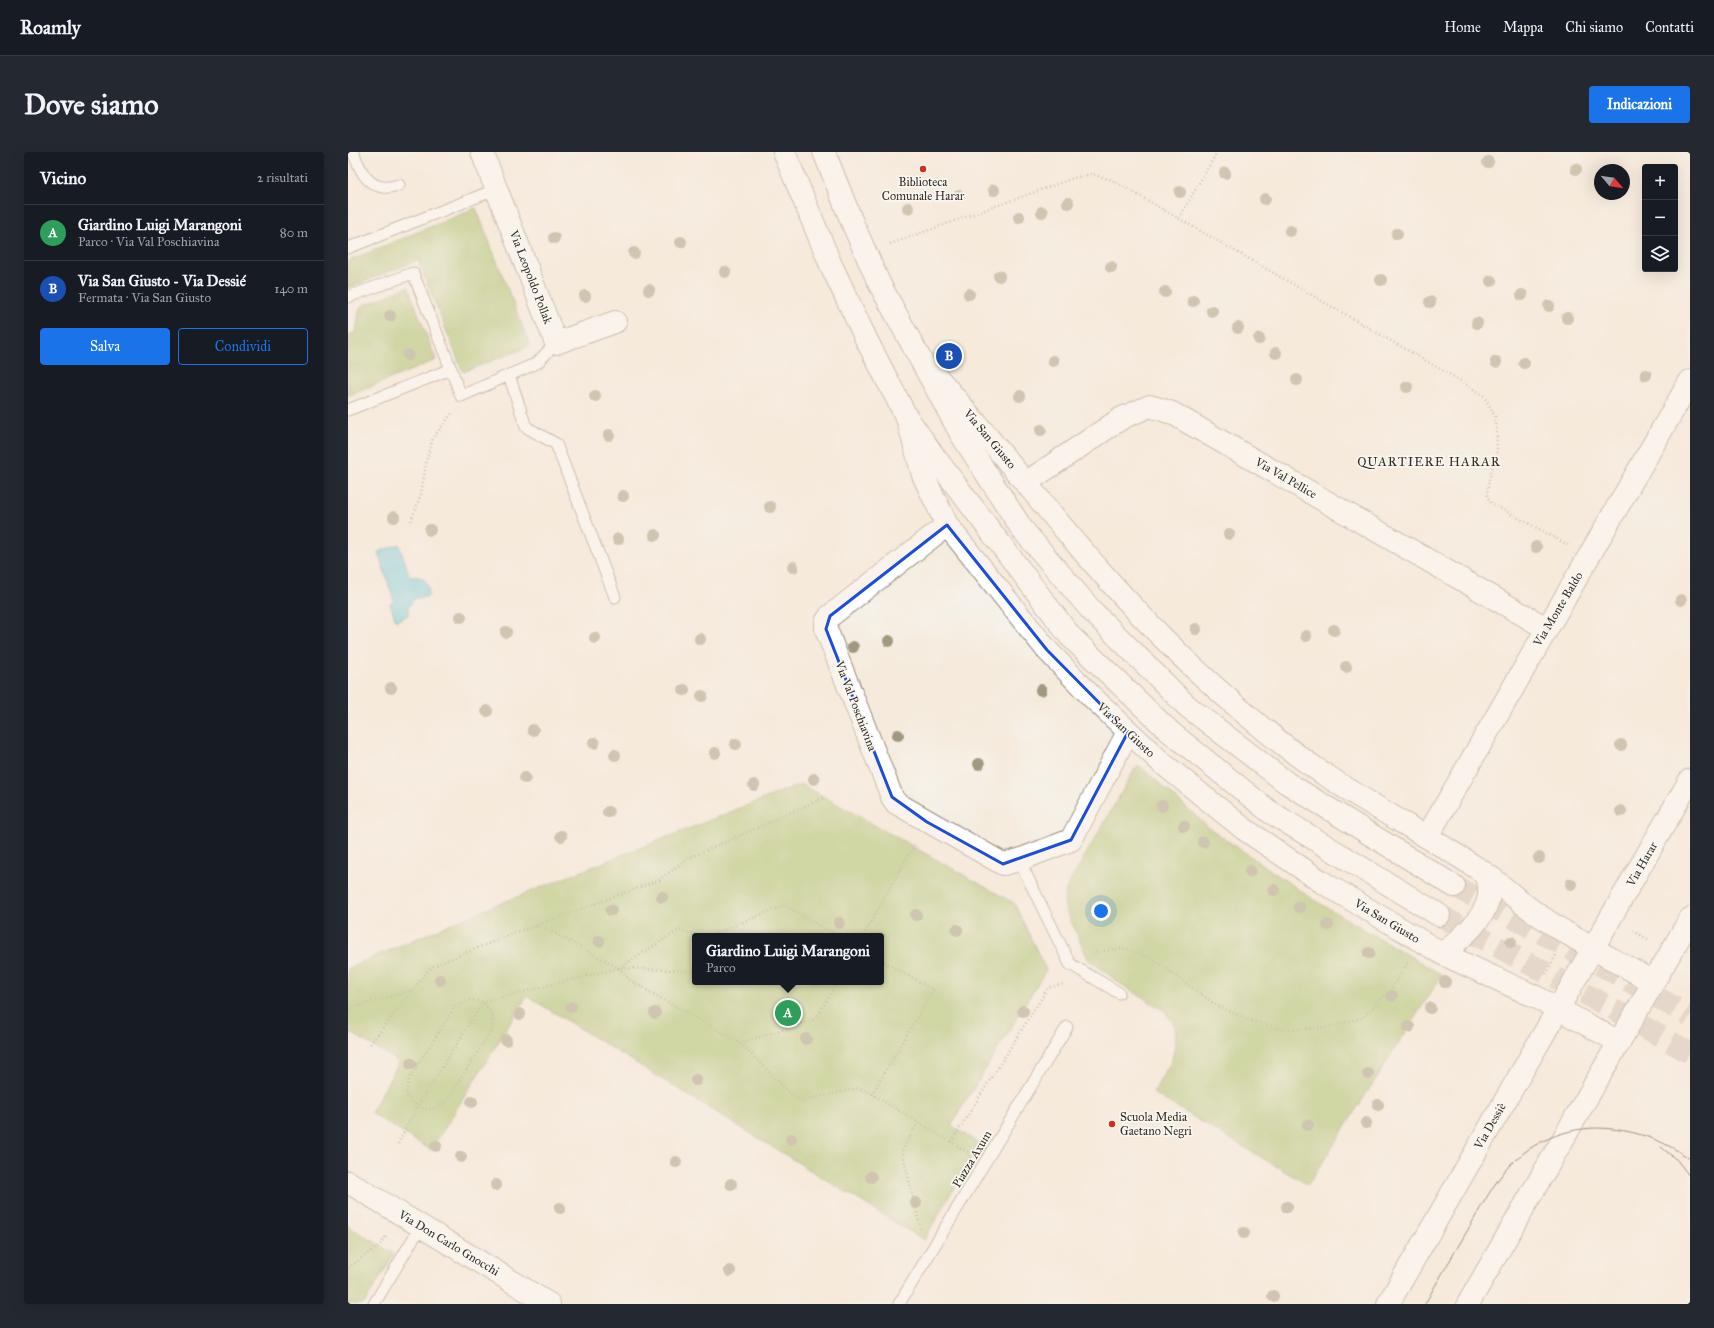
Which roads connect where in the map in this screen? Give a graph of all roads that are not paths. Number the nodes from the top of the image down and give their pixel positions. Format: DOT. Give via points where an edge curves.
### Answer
graph roads {
  1 [pos="353,152"];
  2 [pos="482,152"];
  3 [pos="784,152"];
  4 [pos="824,152"];
  5 [pos="399,185"];
  6 [pos="497,189"];
  7 [pos="348,248"];
  8 [pos="348,297"];
  9 [pos="615,322"];
  10 [pos="556,343"];
  11 [pos="918,355"];
  12 [pos="451,369"];
  13 [pos="509,375"];
  14 [pos="1690,381"];
  15 [pos="348,410"];
  16 [pos="906,416"];
  17 [pos="1027,482"];
  18 [pos="947,525"];
  19 [pos="615,597"];
  20 [pos="1546,628"];
  21 [pos="1128,732"];
  22 [pos="1690,780"];
  23 [pos="1427,837"];
  24 [pos="1018,860"];
  25 [pos="1483,872"];
  26 [pos="1454,886"];
  27 [pos="1439,915"];
  28 [pos="1690,919"];
  29 [pos="1593,948"];
  30 [pos="1443,954"];
  31 [pos="1654,982"];
  32 [pos="1119,993"];
  33 [pos="1558,1009"];
  34 [pos="1067,1027"];
  35 [pos="1619,1042"];
  36 [pos="348,1182"];
  37 [pos="421,1226"];
  38 [pos="374,1304"];
  39 [pos="549,1304"];
  40 [pos="899,1304"];
  41 [pos="1388,1304"];
  42 [pos="1468,1304"];
  1 -- 5 [label="lane" via="360,169 371,182 384,187"];
  2 -- 6 [label="street, Via Leopoldo Pollak"];
  3 -- 16 [label="street, Via San Giusto" via="831,265"];
  4 -- 11 [label="street, Via San Giusto" via="865,253"];
  6 -- 7 [label="lane"];
  6 -- 10 [label="street, Via Leopoldo Pollak"];
  8 -- 12 [label="lane" via="413,273"];
  9 -- 10 [label="street"];
  10 -- 13 [label="lane" via="537,363"];
  11 -- 17 [label="street, Via San Giusto"];
  11 -- 26 [label="street, Via San Giusto" via="960,434 1022,528 1091,610 1187,706 1287,783"];
  12 -- 13 [label="lane" via="461,396"];
  12 -- 15 [label="lane"];
  13 -- 19 [label="lane" via="526,427 556,444"];
  14 -- 20 [label="street, Via Monte Baldo"];
  16 -- 18 [label="street, Via San Giusto" via="923,475"];
  16 -- 27 [label="street, Via San Giusto" via="1070,636 1169,731 1270,812"];
  17 -- 20 [label="street, Via Val Pellice" via="1122,418 1150,406 1172,413"];
  17 -- 23 [label="street, Via San Giusto" via="1095,566 1194,668 1275,738 1318,771"];
  18 -- 21 [label="street, Via San Giusto" via="1047,650"];
  18 -- 24 [label="street, Via Val Poschiavina" via="830,616 826,622 826,629 896,803 1004,864"];
  20 -- 23 [label="street, Via Monte Baldo"];
  21 -- 24 [label="street, Via Val Poschiavina" via="1071,840"];
  21 -- 30 [label="street, Via San Giusto" via="1244,829 1322,882"];
  22 -- 29 [label="street, Via Harar"];
  23 -- 25 [label="street, Via San Giusto"];
  24 -- 32 [label="lane" via="1070,964"];
  25 -- 29 [label="street, Via San Giusto" via="1526,906"];
  25 -- 30 [label="street" via="1489,886 1488,900 1480,918"];
  28 -- 31 [label="street"];
  29 -- 31 [label="street, Via San Giusto"];
  29 -- 33 [label="street, Via Dessiè"];
  30 -- 33 [label="street, Via San Giusto"];
  31 -- 35 [label="street"];
  33 -- 35 [label="street, Via San Giusto"];
  33 -- 41 [label="street, Via Dessiè"];
  34 -- 40 [label="lane, Piazza Axum"];
  35 -- 42 [label="street"];
  36 -- 37 [label="street, Via Don Carlo Gnocchi"];
  37 -- 38 [label="lane"];
  37 -- 39 [label="street, Via Don Carlo Gnocchi"];
}
